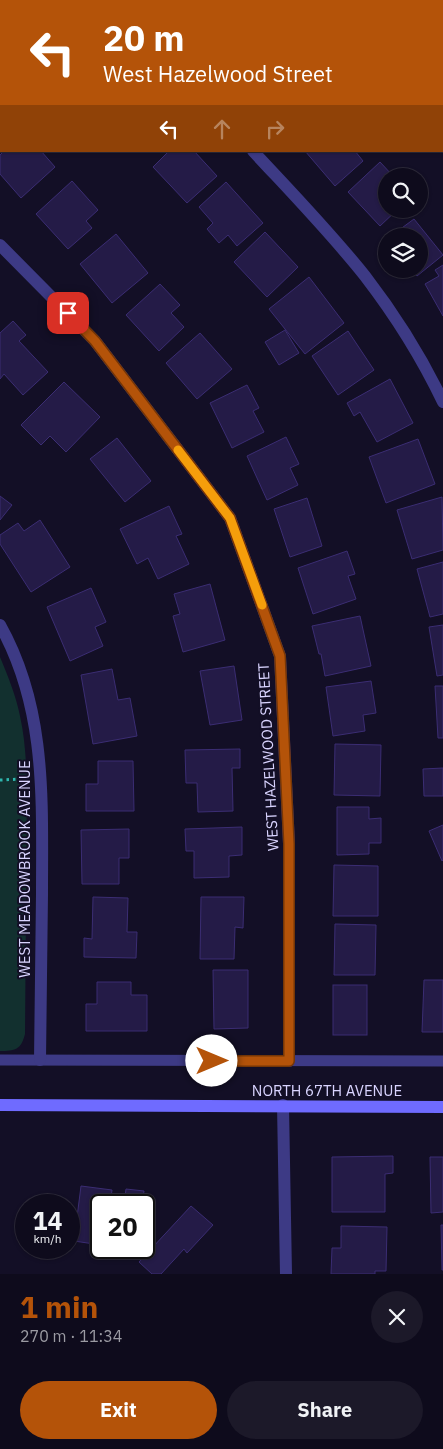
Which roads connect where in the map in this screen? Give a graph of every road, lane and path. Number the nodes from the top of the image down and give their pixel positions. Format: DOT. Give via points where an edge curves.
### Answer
graph roads {
  1 [pos="254,152"];
  2 [pos="0,245"];
  3 [pos="443,402"];
  4 [pos="0,624"];
  5 [pos="23,779"];
  6 [pos="0,780"];
  7 [pos="0,1060"];
  8 [pos="40,1060"];
  9 [pos="289,1061"];
  10 [pos="443,1061"];
  11 [pos="0,1105"];
  12 [pos="283,1106"];
  13 [pos="443,1107"];
  14 [pos="286,1274"];
  1 -- 3 [label="street" via="365,276 413,348"];
  2 -- 9 [label="street, WEST HAZELWOOD STREET" via="95,341 230,518 280,656 289,844"];
  4 -- 8 [label="street, WEST MEADOWBROOK AVENUE" via="20,666 30,699 41,766"];
  5 -- 6 [label="path"];
  7 -- 8 [label="lane, NORTH 67TH AVENUE"];
  8 -- 9 [label="lane, NORTH 67TH AVENUE"];
  9 -- 10 [label="lane, NORTH 67TH AVENUE"];
  11 -- 12 [label="main road, NORTH 67TH AVENUE"];
  12 -- 13 [label="main road, NORTH 67TH AVENUE"];
  12 -- 14 [label="street"];
}
